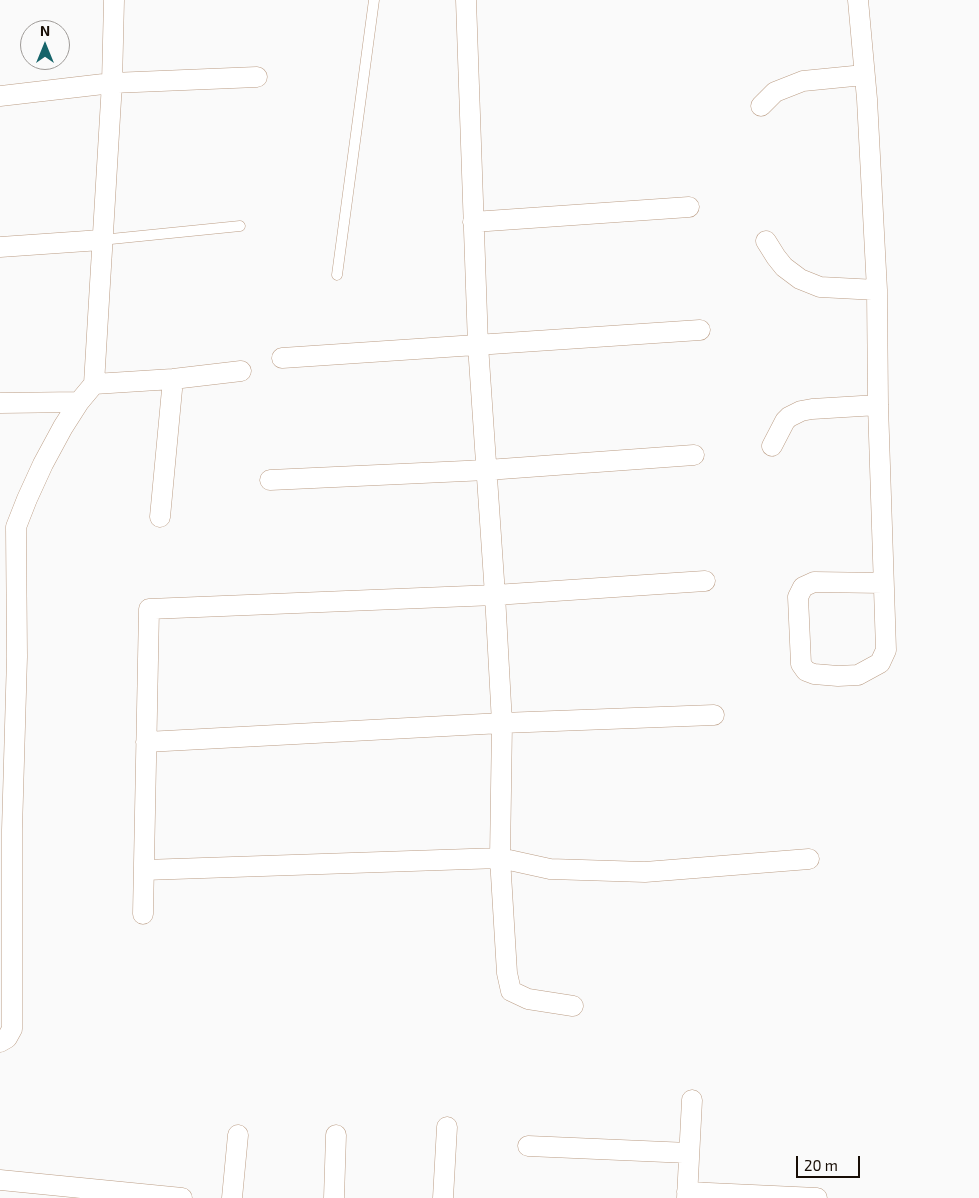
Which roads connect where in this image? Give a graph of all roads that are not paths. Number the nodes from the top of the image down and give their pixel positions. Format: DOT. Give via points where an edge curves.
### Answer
graph roads {
  1 [pos="114,0"];
  2 [pos="374,0"];
  3 [pos="466,0"];
  4 [pos="858,0"];
  5 [pos="864,75"];
  6 [pos="257,77"];
  7 [pos="112,83"];
  8 [pos="0,96"];
  9 [pos="761,106"];
  10 [pos="689,207"];
  11 [pos="473,222"];
  12 [pos="240,226"];
  13 [pos="101,240"];
  14 [pos="766,240"];
  15 [pos="0,247"];
  16 [pos="338,275"];
  17 [pos="877,290"];
  18 [pos="700,330"];
  19 [pos="478,345"];
  20 [pos="282,358"];
  21 [pos="241,371"];
  22 [pos="173,379"];
  23 [pos="94,384"];
  24 [pos="79,402"];
  25 [pos="0,403"];
  26 [pos="878,405"];
  27 [pos="772,446"];
  28 [pos="694,455"];
  29 [pos="487,470"];
  30 [pos="270,480"];
  31 [pos="160,517"];
  32 [pos="705,582"];
  33 [pos="883,583"];
  34 [pos="495,595"];
  35 [pos="8,704"];
  36 [pos="714,715"];
  37 [pos="502,723"];
  38 [pos="146,742"];
  39 [pos="500,858"];
  40 [pos="810,859"];
  41 [pos="144,870"];
  42 [pos="143,914"];
  43 [pos="573,1006"];
  44 [pos="0,1042"];
  45 [pos="692,1100"];
  46 [pos="447,1127"];
  47 [pos="336,1135"];
  48 [pos="238,1136"];
  49 [pos="528,1146"];
  50 [pos="689,1153"];
  51 [pos="0,1180"];
  52 [pos="687,1195"];
  53 [pos="182,1198"];
  54 [pos="232,1198"];
  55 [pos="334,1198"];
  56 [pos="442,1198"];
  57 [pos="817,1198"];
  1 -- 7 [label="street"];
  2 -- 16 [label="lane"];
  3 -- 11 [label="street"];
  4 -- 5 [label="street"];
  5 -- 9 [label="street" via="803,81 775,92"];
  5 -- 17 [label="street"];
  6 -- 7 [label="street"];
  7 -- 8 [label="street"];
  7 -- 13 [label="street"];
  10 -- 11 [label="street"];
  11 -- 19 [label="street"];
  12 -- 13 [label="lane"];
  13 -- 15 [label="street"];
  13 -- 23 [label="street"];
  14 -- 17 [label="street" via="784,267 800,279 820,287"];
  17 -- 26 [label="street"];
  18 -- 19 [label="street"];
  19 -- 20 [label="street"];
  19 -- 29 [label="street"];
  21 -- 22 [label="street"];
  22 -- 23 [label="street"];
  22 -- 31 [label="street"];
  23 -- 24 [label="street"];
  24 -- 25 [label="street"];
  24 -- 35 [label="street" via="43,464 16,527 17,657"];
  26 -- 27 [label="street" via="801,411 785,421"];
  26 -- 33 [label="street"];
  28 -- 29 [label="street"];
  29 -- 30 [label="street"];
  29 -- 34 [label="street"];
  32 -- 34 [label="street"];
  33 -- 33 [label="street" via="886,650 880,663 858,675 838,676 806,671 801,664 798,597 803,587 814,582"];
  34 -- 37 [label="street"];
  34 -- 38 [label="street" via="149,609"];
  35 -- 44 [label="street" via="12,1029"];
  36 -- 37 [label="street"];
  37 -- 38 [label="street"];
  37 -- 39 [label="street"];
  38 -- 41 [label="street"];
  39 -- 40 [label="street" via="550,869 645,872"];
  39 -- 41 [label="street"];
  39 -- 43 [label="street" via="510,990 528,999"];
  41 -- 42 [label="street"];
  45 -- 50 [label="street"];
  46 -- 56 [label="street"];
  47 -- 55 [label="street"];
  48 -- 54 [label="street"];
  49 -- 50 [label="street"];
  50 -- 52 [label="street"];
  51 -- 53 [label="street"];
  52 -- 57 [label="street"];
}
